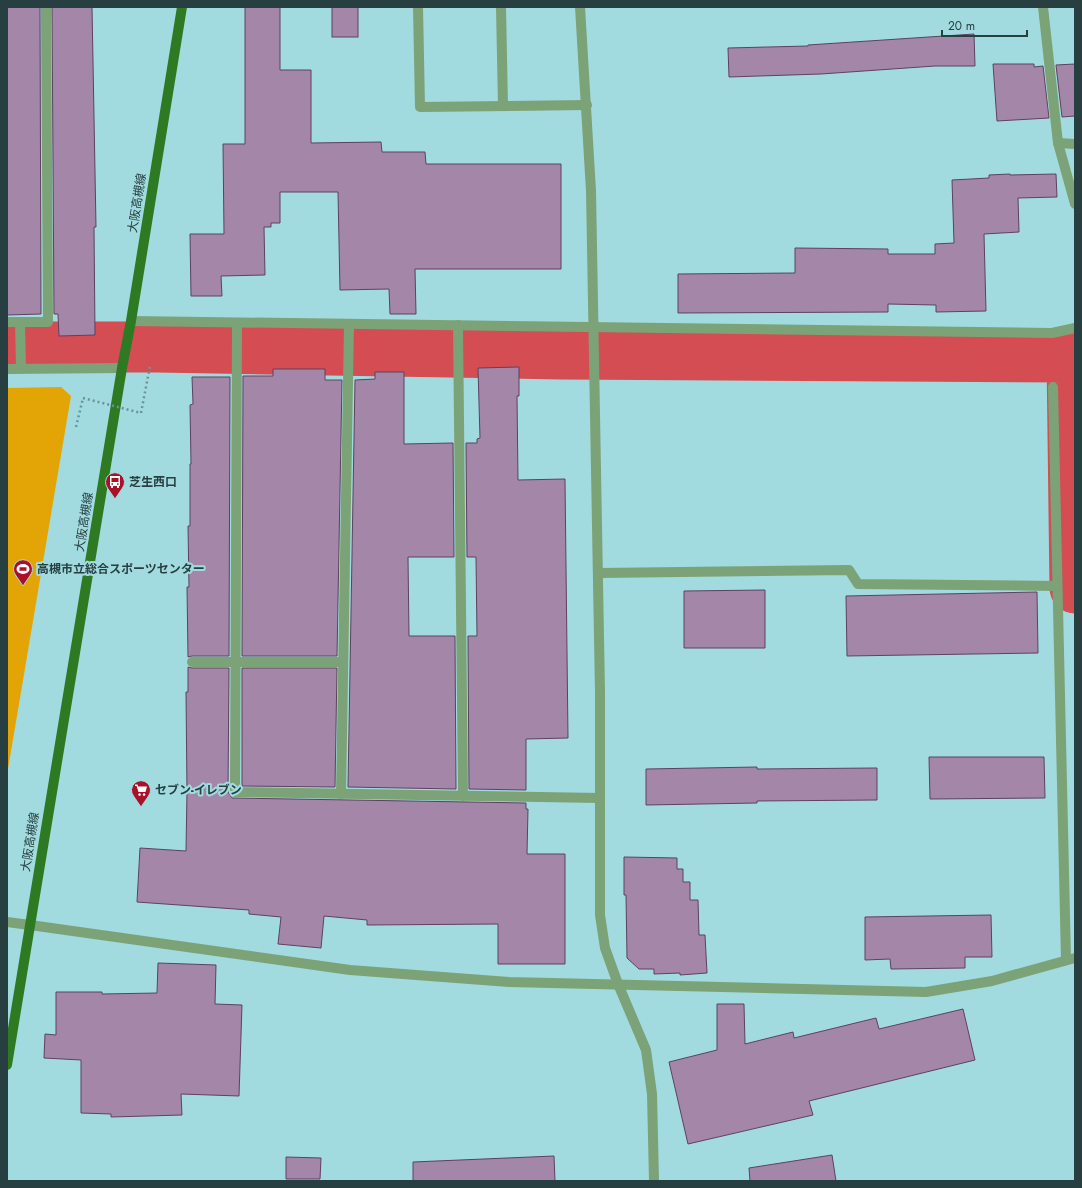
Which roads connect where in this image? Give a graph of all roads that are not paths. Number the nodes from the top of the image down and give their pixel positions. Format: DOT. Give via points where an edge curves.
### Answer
graph roads {
  1 [pos="46,7"];
  2 [pos="182,7"];
  3 [pos="418,7"];
  4 [pos="501,7"];
  5 [pos="580,7"];
  6 [pos="1043,7"];
  7 [pos="587,104"];
  8 [pos="503,106"];
  9 [pos="1058,143"];
  10 [pos="1075,144"];
  11 [pos="1075,204"];
  12 [pos="131,321"];
  13 [pos="7,322"];
  14 [pos="20,322"];
  15 [pos="237,323"];
  16 [pos="349,324"];
  17 [pos="458,325"];
  18 [pos="594,327"];
  19 [pos="1075,328"];
  20 [pos="21,368"];
  21 [pos="122,368"];
  22 [pos="7,369"];
  23 [pos="1053,387"];
  24 [pos="598,573"];
  25 [pos="1057,586"];
  26 [pos="235,661"];
  27 [pos="192,662"];
  28 [pos="343,662"];
  29 [pos="341,794"];
  30 [pos="464,796"];
  31 [pos="600,798"];
  32 [pos="7,922"];
  33 [pos="30,925"];
  34 [pos="1071,959"];
  35 [pos="618,984"];
  36 [pos="7,1065"];
  37 [pos="654,1181"];
  1 -- 14 [label="street" via="48,322"];
  2 -- 12 [label="main road, 大阪高槻線"];
  3 -- 8 [label="street" via="420,107"];
  4 -- 8 [label="street"];
  5 -- 7 [label="street"];
  6 -- 9 [label="street"];
  7 -- 8 [label="street"];
  7 -- 18 [label="street"];
  9 -- 10 [label="street"];
  9 -- 11 [label="street"];
  12 -- 15 [label="street"];
  12 -- 21 [label="main road, 大阪高槻線"];
  13 -- 14 [label="street"];
  14 -- 20 [label="street"];
  15 -- 16 [label="street"];
  15 -- 26 [label="street"];
  16 -- 17 [label="street"];
  16 -- 28 [label="street"];
  17 -- 18 [label="street"];
  17 -- 30 [label="street"];
  18 -- 19 [label="street" via="1052,332"];
  18 -- 24 [label="street"];
  20 -- 21 [label="street"];
  20 -- 22 [label="street"];
  21 -- 33 [label="main road, 大阪高槻線"];
  23 -- 25 [label="street"];
  24 -- 25 [label="street" via="849,570 858,584"];
  24 -- 31 [label="street"];
  25 -- 34 [label="street"];
  26 -- 27 [label="street"];
  26 -- 28 [label="street"];
  26 -- 29 [label="street" via="234,792"];
  28 -- 29 [label="street"];
  29 -- 30 [label="street"];
  30 -- 31 [label="street"];
  31 -- 35 [label="street" via="600,915 605,948"];
  32 -- 33 [label="street"];
  33 -- 35 [label="street" via="350,970 509,982"];
  33 -- 36 [label="main road, 大阪高槻線"];
  34 -- 35 [label="street" via="992,981 926,992"];
  35 -- 37 [label="street" via="646,1050 652,1094"];
}
